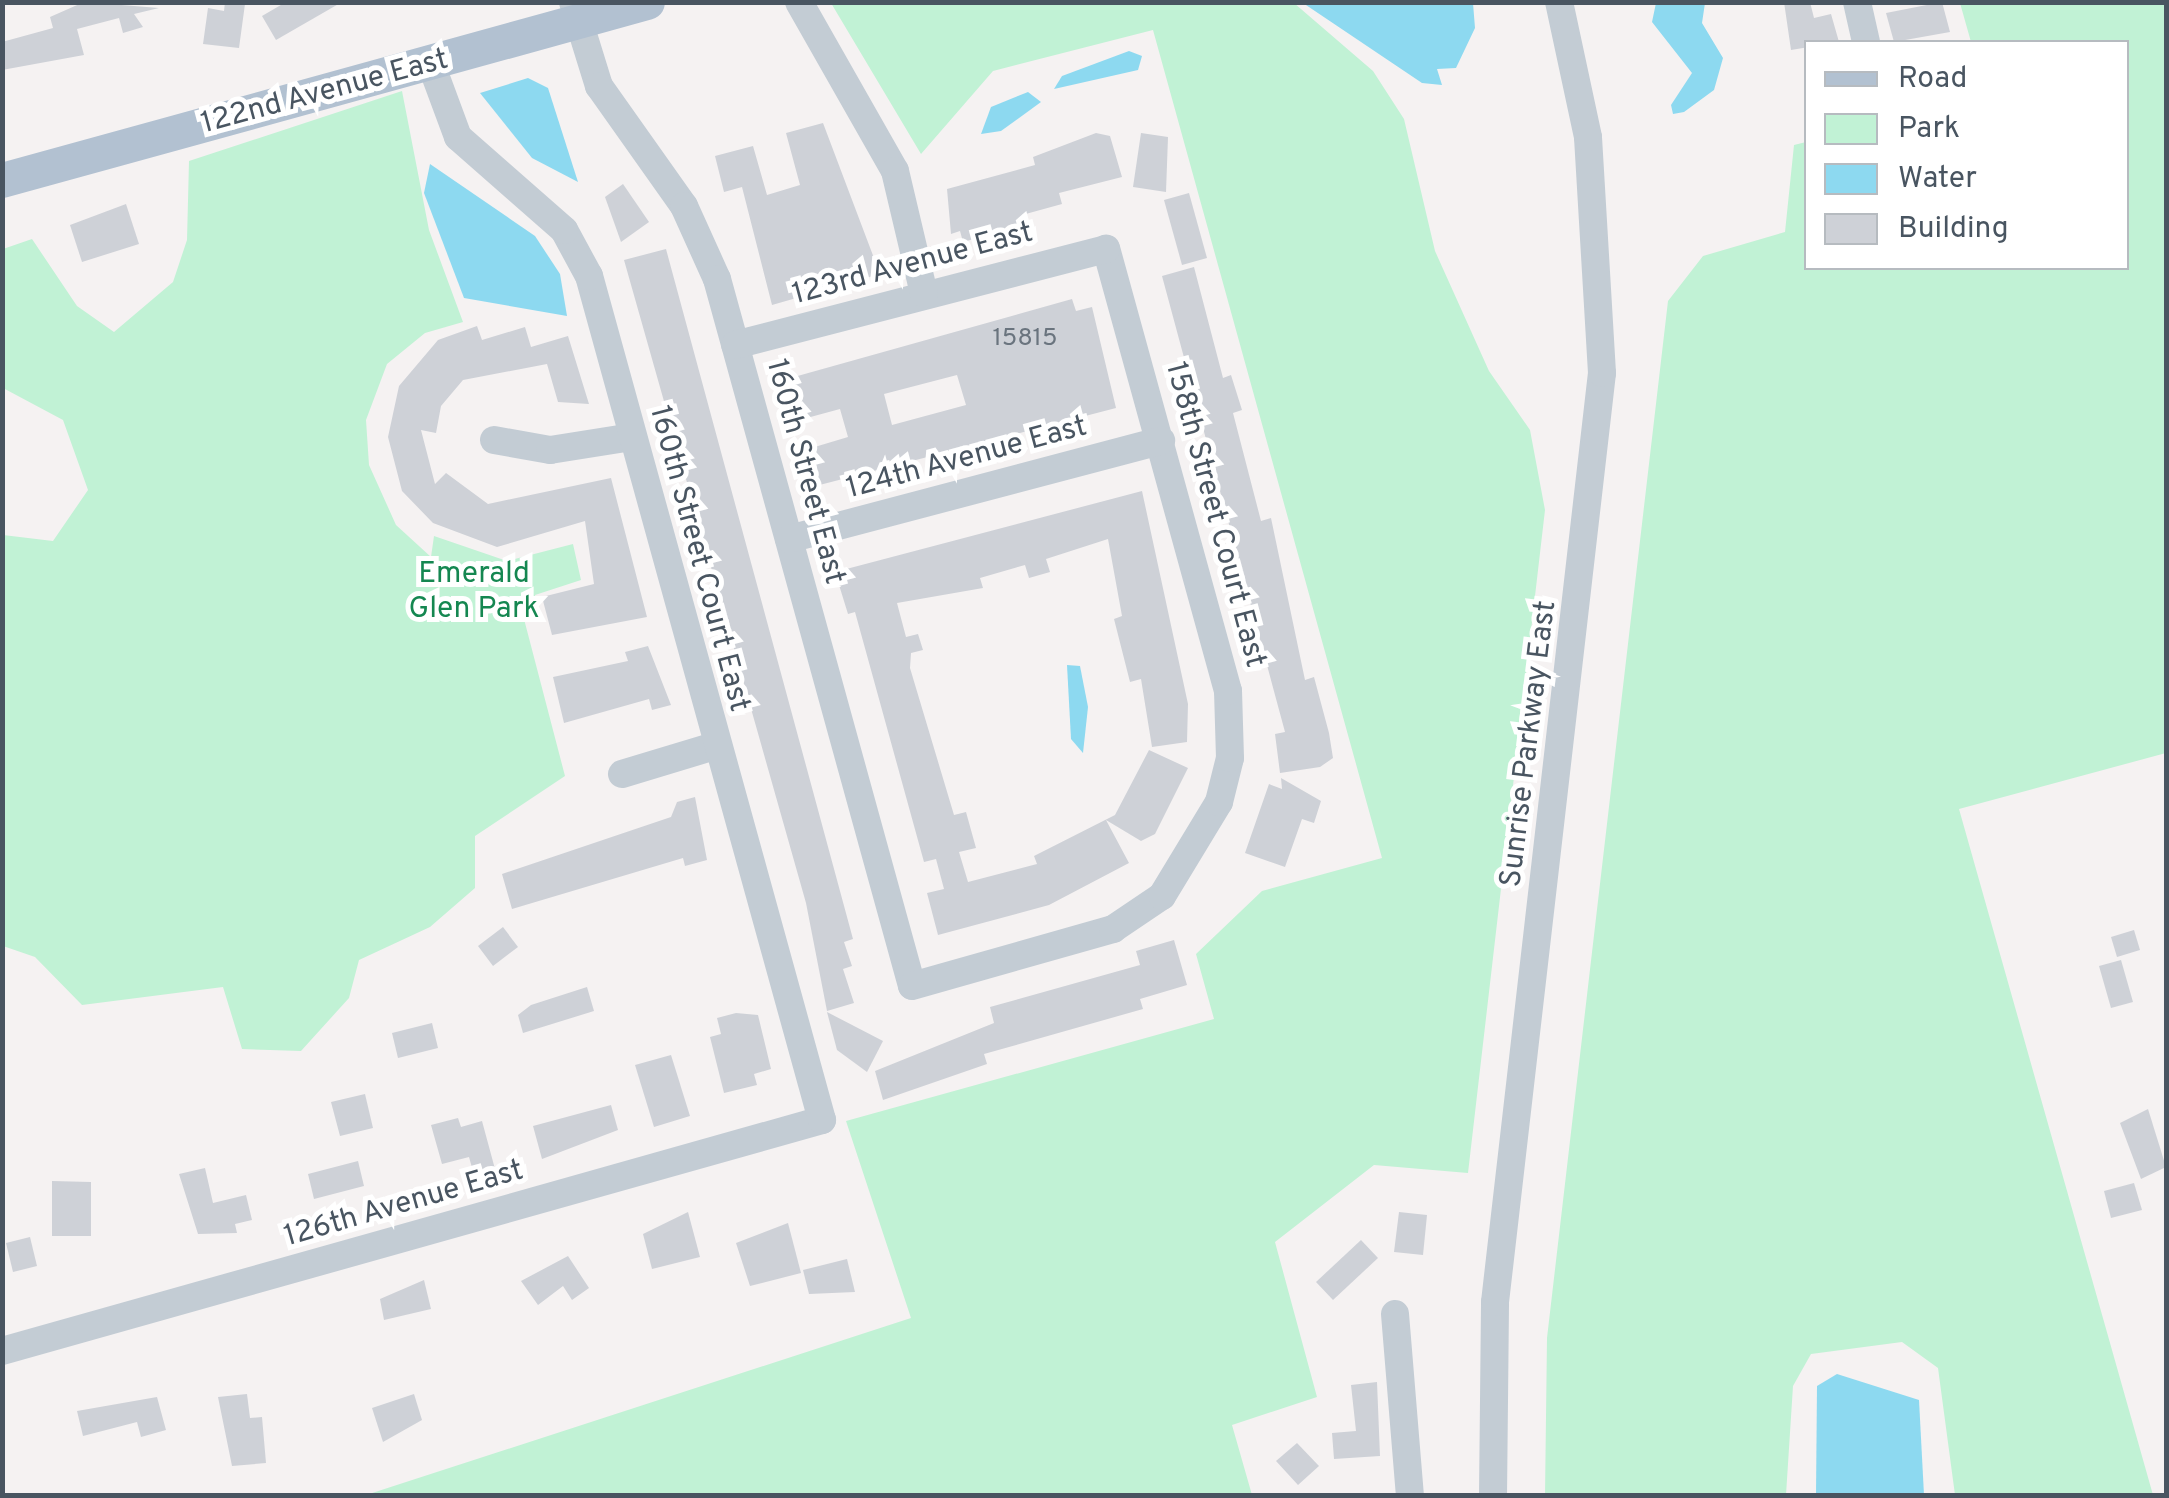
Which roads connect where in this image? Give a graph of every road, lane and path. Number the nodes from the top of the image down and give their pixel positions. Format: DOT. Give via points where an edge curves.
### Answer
graph roads {
  1 [pos="646,2"];
  2 [pos="799,2"];
  3 [pos="1559,2"];
  4 [pos="1857,2"];
  5 [pos="576,13"];
  6 [pos="1866,40"];
  7 [pos="431,64"];
  8 [pos="2,180"];
  9 [pos="1106,250"];
  10 [pos="924,294"];
  11 [pos="735,346"];
  12 [pos="632,437"];
  13 [pos="494,440"];
  14 [pos="1161,441"];
  15 [pos="789,540"];
  16 [pos="715,746"];
  17 [pos="622,774"];
  18 [pos="912,986"];
  19 [pos="822,1120"];
  20 [pos="1395,1314"];
  21 [pos="2,1351"];
  22 [pos="1410,1496"];
  23 [pos="1494,1496"];
  1 -- 5 [label="main road, 122nd Avenue East"];
  2 -- 10 [label="street" via="895,170"];
  3 -- 23 [label="street, Sunrise Parkway East" via="1588,137 1602,373 1495,1302"];
  4 -- 6 [label="street"];
  5 -- 7 [label="main road, 122nd Avenue East"];
  5 -- 11 [label="street, 160th Street East" via="599,86 702,242"];
  7 -- 8 [label="main road, 122nd Avenue East"];
  7 -- 12 [label="street, 160th Street Court East" via="447,118 475,159 545,211 579,252"];
  9 -- 10 [label="street, 123rd Avenue East"];
  9 -- 14 [label="street, 158th Street Court East"];
  10 -- 11 [label="street, 123rd Avenue East"];
  11 -- 15 [label="street, 160th Street East"];
  12 -- 13 [label="street" via="550,450"];
  12 -- 16 [label="street, 160th Street Court East"];
  14 -- 15 [label="street, 124th Avenue East"];
  14 -- 18 [label="street, 158th Street Court East" via="1228,691 1230,758 1220,802 1184,872 1113,930"];
  15 -- 18 [label="street, 160th Street East"];
  16 -- 17 [label="street"];
  16 -- 19 [label="street, 160th Street Court East"];
  19 -- 21 [label="street, 126th Avenue East"];
  20 -- 22 [label="street"];
}
